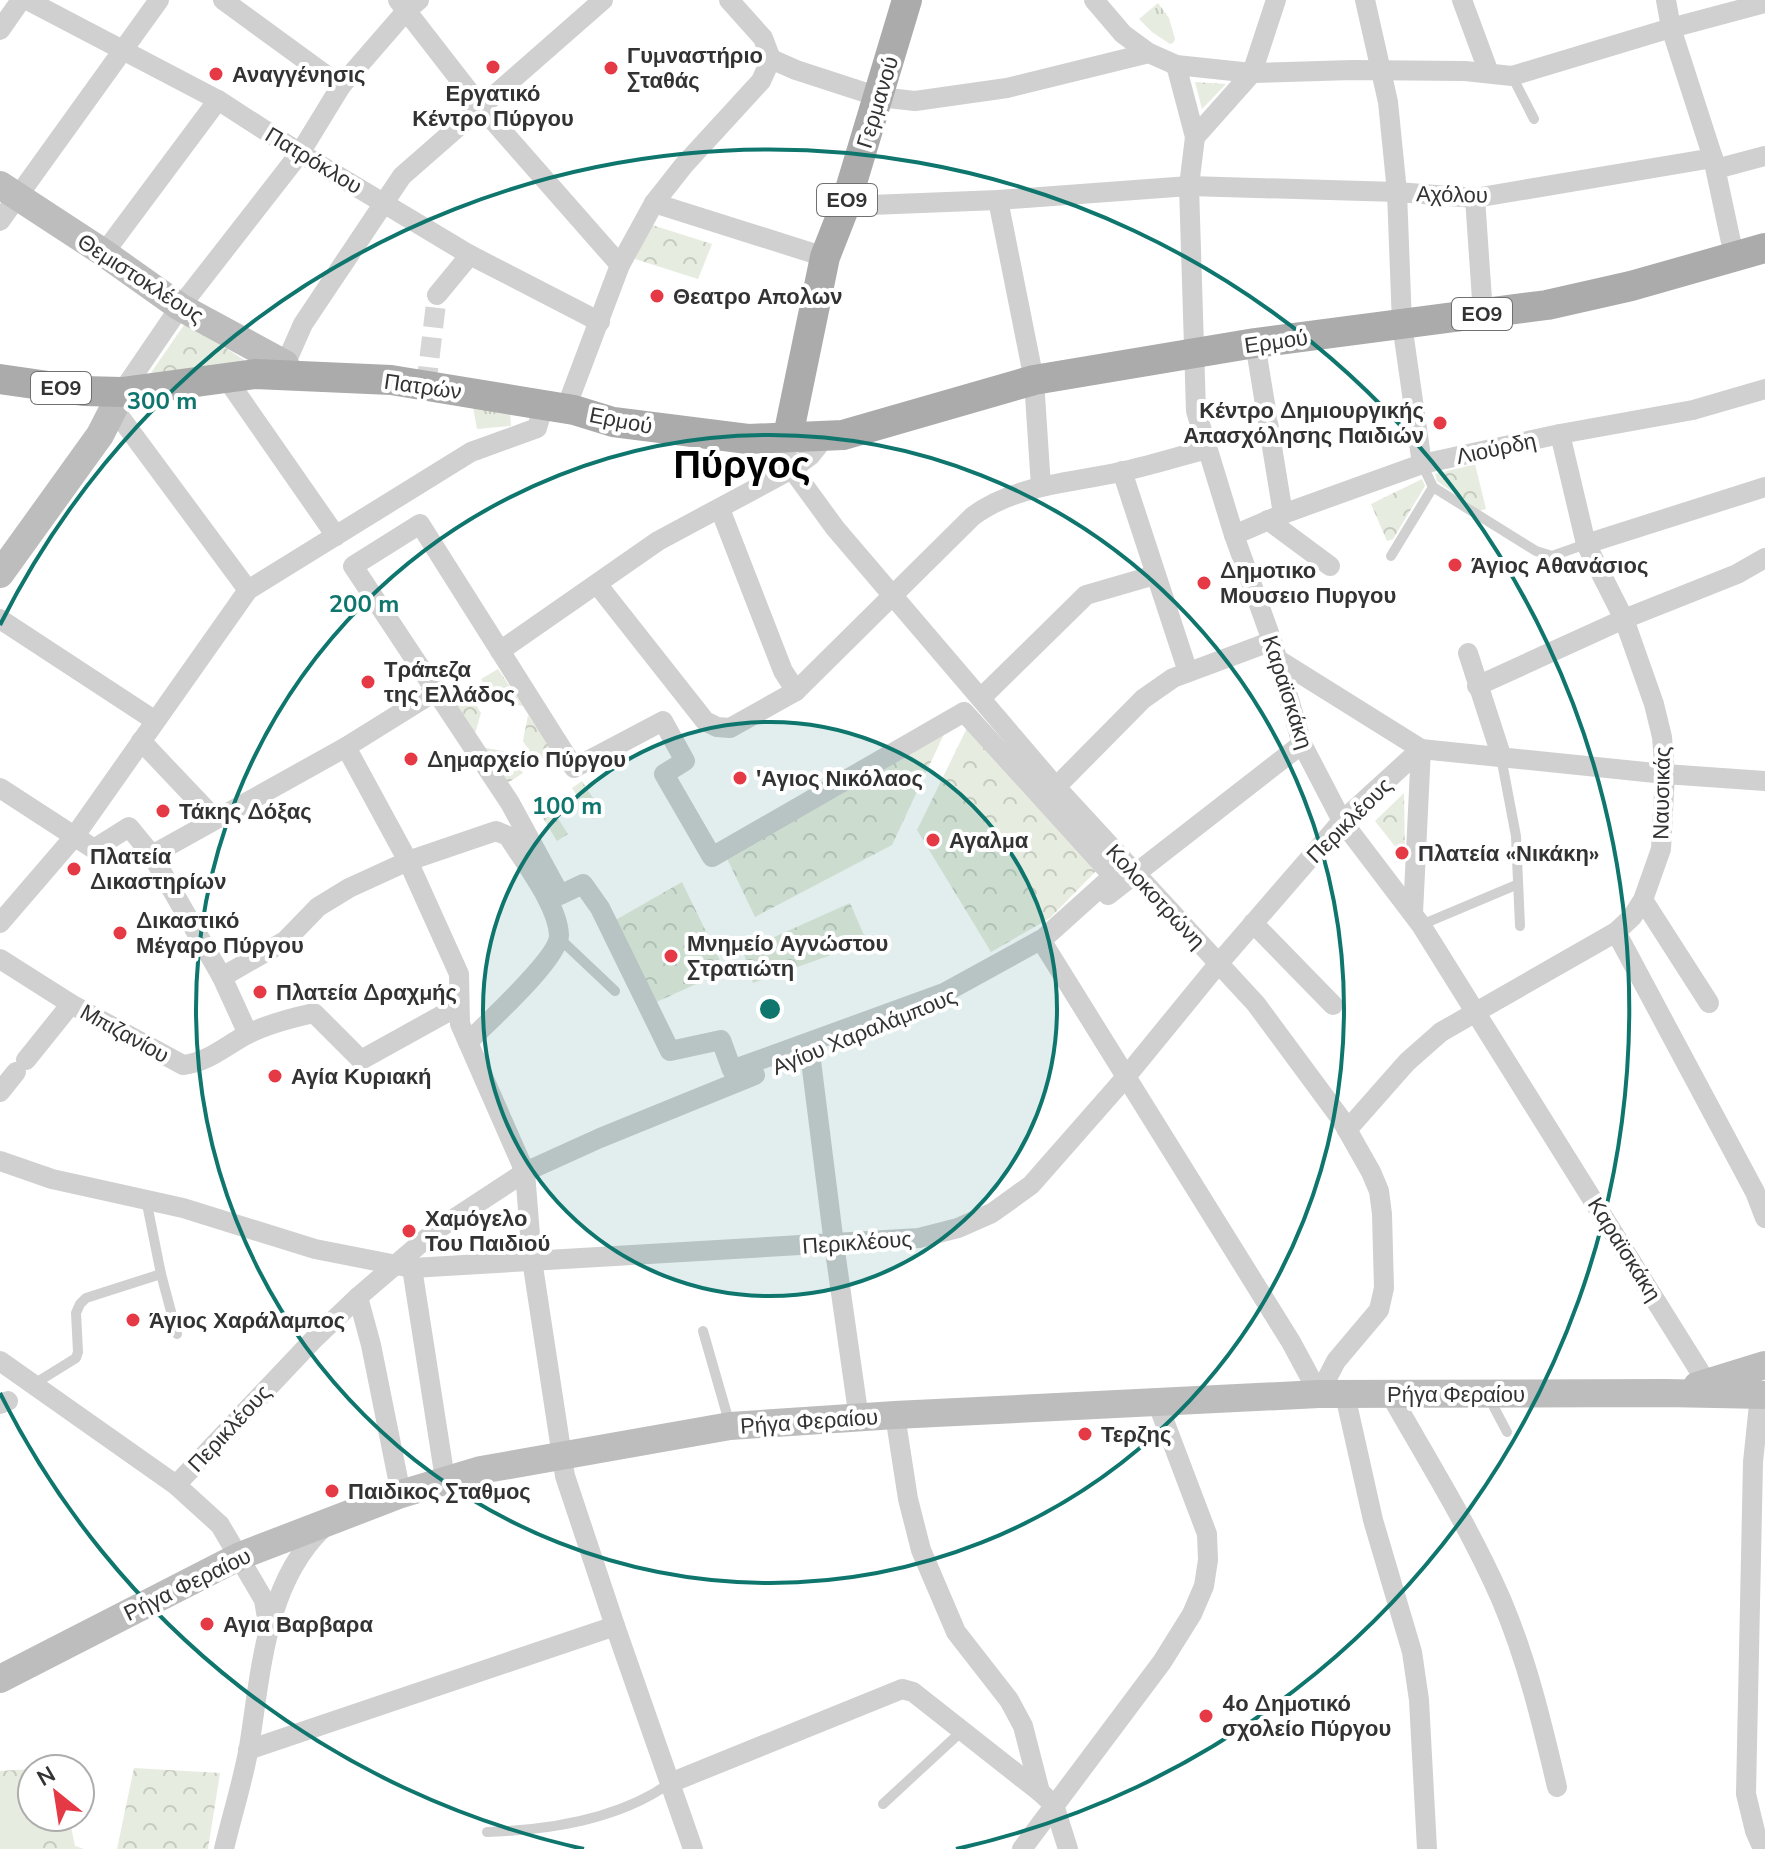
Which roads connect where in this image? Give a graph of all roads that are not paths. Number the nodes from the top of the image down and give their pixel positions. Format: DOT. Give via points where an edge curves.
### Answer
graph roads {
  1 [pos="24,0"];
  2 [pos="159,0"];
  3 [pos="223,0"];
  4 [pos="603,0"];
  5 [pos="729,0"];
  6 [pos="907,0"];
  7 [pos="1094,0"];
  8 [pos="1276,0"];
  9 [pos="1365,0"];
  10 [pos="1462,0"];
  11 [pos="1666,0"];
  12 [pos="408,3"];
  13 [pos="1765,3"];
  14 [pos="579,8"];
  15 [pos="1671,28"];
  16 [pos="0,30"];
  17 [pos="122,51"];
  18 [pos="1149,53"];
  19 [pos="771,59"];
  20 [pos="1176,65"];
  21 [pos="1382,71"];
  22 [pos="1252,73"];
  23 [pos="1489,73"];
  24 [pos="1512,76"];
  25 [pos="341,86"];
  26 [pos="879,97"];
  27 [pos="218,100"];
  28 [pos="481,107"];
  29 [pos="1534,119"];
  30 [pos="1195,137"];
  31 [pos="300,153"];
  32 [pos="1765,156"];
  33 [pos="1715,164"];
  34 [pos="1189,186"];
  35 [pos="8,191"];
  36 [pos="1397,192"];
  37 [pos="1475,198"];
  38 [pos="998,200"];
  39 [pos="383,201"];
  40 [pos="654,203"];
  41 [pos="845,206"];
  42 [pos="0,221"];
  43 [pos="1765,248"];
  44 [pos="104,253"];
  45 [pos="470,255"];
  46 [pos="1734,256"];
  47 [pos="825,257"];
  48 [pos="620,265"];
  49 [pos="437,295"];
  50 [pos="180,307"];
  51 [pos="1483,314"];
  52 [pos="600,322"];
  53 [pos="1402,324"];
  54 [pos="1255,343"];
  55 [pos="1193,355"];
  56 [pos="279,372"];
  57 [pos="0,379"];
  58 [pos="1034,380"];
  59 [pos="233,388"];
  60 [pos="0,389"];
  61 [pos="1765,389"];
  62 [pos="118,401"];
  63 [pos="561,407"];
  64 [pos="1560,434"];
  65 [pos="788,436"];
  66 [pos="826,436"];
  67 [pos="1204,450"];
  68 [pos="1422,464"];
  69 [pos="792,469"];
  70 [pos="1122,471"];
  71 [pos="1041,487"];
  72 [pos="1433,487"];
  73 [pos="1765,487"];
  74 [pos="720,509"];
  75 [pos="1275,517"];
  76 [pos="1234,535"];
  77 [pos="336,536"];
  78 [pos="1586,544"];
  79 [pos="1391,556"];
  80 [pos="1765,558"];
  81 [pos="1330,566"];
  82 [pos="0,574"];
  83 [pos="1155,575"];
  84 [pos="597,584"];
  85 [pos="248,590"];
  86 [pos="893,597"];
  87 [pos="0,619"];
  88 [pos="1624,619"];
  89 [pos="1274,650"];
  90 [pos="500,651"];
  91 [pos="1468,653"];
  92 [pos="1186,666"];
  93 [pos="1477,686"];
  94 [pos="436,691"];
  95 [pos="796,691"];
  96 [pos="981,698"];
  97 [pos="154,720"];
  98 [pos="141,741"];
  99 [pos="1302,744"];
  100 [pos="346,747"];
  101 [pos="1421,749"];
  102 [pos="1501,755"];
  103 [pos="1665,774"];
  104 [pos="1765,781"];
  105 [pos="1056,787"];
  106 [pos="0,788"];
  107 [pos="215,819"];
  108 [pos="1342,821"];
  109 [pos="74,837"];
  110 [pos="152,855"];
  111 [pos="408,861"];
  112 [pos="1133,873"];
  113 [pos="1516,885"];
  114 [pos="1643,900"];
  115 [pos="1417,919"];
  116 [pos="0,923"];
  117 [pos="1253,923"];
  118 [pos="1520,926"];
  119 [pos="1616,932"];
  120 [pos="560,939"];
  121 [pos="1046,948"];
  122 [pos="0,959"];
  123 [pos="1219,963"];
  124 [pos="222,977"];
  125 [pos="615,991"];
  126 [pos="1709,1003"];
  127 [pos="71,1004"];
  128 [pos="1333,1005"];
  129 [pos="458,1008"];
  130 [pos="1478,1012"];
  131 [pos="248,1034"];
  132 [pos="468,1042"];
  133 [pos="810,1053"];
  134 [pos="1125,1078"];
  135 [pos="0,1092"];
  136 [pos="1347,1130"];
  137 [pos="0,1161"];
  138 [pos="525,1172"];
  139 [pos="146,1199"];
  140 [pos="1765,1218"];
  141 [pos="834,1244"];
  142 [pos="532,1260"];
  143 [pos="402,1267"];
  144 [pos="161,1274"];
  145 [pos="358,1297"];
  146 [pos="703,1331"];
  147 [pos="177,1334"];
  148 [pos="0,1361"];
  149 [pos="1765,1365"];
  150 [pos="1707,1383"];
  151 [pos="34,1384"];
  152 [pos="1665,1393"];
  153 [pos="1332,1394"];
  154 [pos="1390,1394"];
  155 [pos="1487,1395"];
  156 [pos="1763,1395"];
  157 [pos="1157,1402"];
  158 [pos="895,1415"];
  159 [pos="859,1419"];
  160 [pos="730,1426"];
  161 [pos="1507,1432"];
  162 [pos="561,1455"];
  163 [pos="445,1479"];
  164 [pos="176,1485"];
  165 [pos="401,1494"];
  166 [pos="328,1522"];
  167 [pos="240,1556"];
  168 [pos="615,1626"];
  169 [pos="1757,1627"];
  170 [pos="269,1631"];
  171 [pos="0,1679"];
  172 [pos="963,1730"];
  173 [pos="248,1750"];
  174 [pos="670,1783"];
  175 [pos="1557,1787"];
  176 [pos="1047,1798"];
  177 [pos="883,1804"];
  178 [pos="487,1832"];
  179 [pos="224,1849"];
  180 [pos="693,1849"];
  181 [pos="1022,1849"];
  182 [pos="1068,1849"];
  183 [pos="1427,1849"];
  184 [pos="1763,1849"];
  1 -- 16 [label="street"];
  1 -- 17 [label="street, Πατρόκλου"];
  2 -- 17 [label="street"];
  3 -- 25 [label="street"];
  4 -- 14 [label="street"];
  5 -- 19 [label="street" via="763,38"];
  6 -- 26 [label="main road, Γερμανού / ΕΟ9"];
  7 -- 18 [label="street" via="1123,34"];
  8 -- 22 [label="street"];
  9 -- 21 [label="street"];
  10 -- 23 [label="street"];
  11 -- 15 [label="street"];
  12 -- 25 [label="street"];
  12 -- 28 [label="street"];
  13 -- 15 [label="street"];
  14 -- 28 [label="street"];
  15 -- 24 [label="street"];
  15 -- 33 [label="street"];
  17 -- 27 [label="street, Πατρόκλου"];
  17 -- 35 [label="street"];
  18 -- 20 [label="street"];
  18 -- 26 [label="street" via="1007,88 915,101"];
  19 -- 26 [label="street"];
  19 -- 40 [label="street" via="761,81"];
  20 -- 22 [label="street"];
  20 -- 30 [label="street"];
  21 -- 22 [label="street"];
  21 -- 23 [label="street"];
  21 -- 36 [label="street"];
  22 -- 30 [label="street"];
  23 -- 24 [label="street"];
  24 -- 29 [label="lane"];
  25 -- 31 [label="street"];
  26 -- 41 [label="main road, Γερμανού / ΕΟ9"];
  27 -- 31 [label="street, Πατρόκλου"];
  27 -- 44 [label="street"];
  28 -- 39 [label="street" via="402,176"];
  28 -- 48 [label="street"];
  30 -- 34 [label="street, Καραϊσκάκη"];
  31 -- 39 [label="street, Πατρόκλου"];
  31 -- 50 [label="street"];
  32 -- 33 [label="street, Αχόλου"];
  33 -- 37 [label="street, Αχόλου"];
  33 -- 46 [label="street"];
  34 -- 36 [label="street, Αχόλου"];
  34 -- 38 [label="street, Αχόλου"];
  34 -- 55 [label="street, Καραϊσκάκη"];
  35 -- 42 [label="street"];
  35 -- 44 [label="street, Θεμιστοκλέους"];
  36 -- 37 [label="street, Αχόλου"];
  36 -- 53 [label="street"];
  37 -- 51 [label="street"];
  38 -- 41 [label="street, Αχόλου"];
  38 -- 58 [label="street"];
  39 -- 45 [label="street, Πατρόκλου"];
  39 -- 56 [label="street" via="303,324"];
  40 -- 47 [label="street"];
  40 -- 48 [label="street"];
  41 -- 47 [label="main road, Γερμανού / ΕΟ9"];
  43 -- 46 [label="main road, Ερμού / ΕΟ9"];
  44 -- 50 [label="street, Θεμιστοκλέους"];
  45 -- 49 [label="street"];
  45 -- 52 [label="street, Πατρόκλου"];
  46 -- 51 [label="main road, Ερμού / ΕΟ9" via="1631,286"];
  47 -- 65 [label="main road, Γερμανού / ΕΟ9"];
  48 -- 52 [label="street"];
  50 -- 56 [label="street, Θεμιστοκλέους"];
  50 -- 62 [label="street"];
  51 -- 53 [label="main road, Ερμού / ΕΟ9"];
  52 -- 63 [label="street"];
  53 -- 54 [label="main road, Ερμού / ΕΟ9"];
  53 -- 68 [label="street"];
  54 -- 55 [label="main road, Ερμού / ΕΟ9"];
  54 -- 75 [label="street"];
  55 -- 58 [label="main road, Ερμού / ΕΟ9"];
  55 -- 76 [label="street, Καραϊσκάκη" via="1196,411"];
  56 -- 59 [label="main road, Πατρών / ΕΟ9"];
  56 -- 62 [label="main road, Πατρών / ΕΟ9"];
  56 -- 63 [label="main road, Πατρών / ΕΟ9" via="391,380"];
  57 -- 62 [label="main road, Πατρών / ΕΟ9"];
  58 -- 66 [label="main road, Ερμού / ΕΟ9"];
  58 -- 71 [label="street"];
  59 -- 62 [label="main road, Πατρών / ΕΟ9"];
  59 -- 77 [label="street"];
  60 -- 62 [label="main road, Πατρών / ΕΟ9"];
  61 -- 64 [label="street, Λιούρδη" via="1693,410"];
  62 -- 82 [label="street" via="100,435"];
  62 -- 85 [label="street"];
  63 -- 65 [label="main road, Ερμού / ΕΟ9" via="613,422 735,437"];
  63 -- 77 [label="street" via="537,428 471,452"];
  64 -- 68 [label="street, Λιούρδη"];
  64 -- 78 [label="street, Ναυσικάς"];
  65 -- 66 [label="main road, Ερμού / ΕΟ9"];
  65 -- 69 [label="street, Κολοκοτρώνη" via="786,457"];
  66 -- 69 [label="street"];
  67 -- 70 [label="street"];
  68 -- 72 [label="lane"];
  68 -- 75 [label="street, Λιούρδη"];
  69 -- 74 [label="street"];
  69 -- 86 [label="street, Κολοκοτρώνη"];
  70 -- 71 [label="street"];
  70 -- 83 [label="street"];
  71 -- 86 [label="street" via="992,502 973,516"];
  72 -- 78 [label="lane" via="1536,551 1552,556"];
  72 -- 79 [label="lane"];
  73 -- 78 [label="street"];
  74 -- 84 [label="street" via="658,541"];
  74 -- 95 [label="street" via="783,671"];
  75 -- 76 [label="street, Λιούρδη"];
  75 -- 81 [label="street"];
  76 -- 89 [label="street, Καραϊσκάκη"];
  77 -- 85 [label="street"];
  78 -- 88 [label="street, Ναυσικάς"];
  80 -- 88 [label="street"];
  83 -- 92 [label="street"];
  83 -- 96 [label="street" via="1086,595"];
  84 -- 90 [label="street"];
  84 -- 95 [label="street" via="705,721 730,728"];
  85 -- 97 [label="street"];
  86 -- 95 [label="street"];
  86 -- 96 [label="street, Κολοκοτρώνη"];
  87 -- 97 [label="street"];
  88 -- 93 [label="street"];
  88 -- 103 [label="street, Ναυσικάς" via="1654,704"];
  89 -- 99 [label="street, Καραϊσκάκη"];
  89 -- 101 [label="street"];
  89 -- 105 [label="street" via="1173,678 1143,699"];
  90 -- 94 [label="street" via="420,524 380,549 353,566"];
  90 -- 94 [label="street" via="574,768 663,721 685,761 664,774 712,857 964,712 1113,876 1044,938 944,993 732,1070 721,1040 670,1051 600,908 583,884 560,895 510,803"];
  91 -- 93 [label="street"];
  93 -- 102 [label="street"];
  94 -- 100 [label="street"];
  96 -- 105 [label="street, Κολοκοτρώνη"];
  97 -- 98 [label="street"];
  98 -- 107 [label="street"];
  98 -- 109 [label="street"];
  99 -- 108 [label="street, Καραϊσκάκη"];
  99 -- 112 [label="street, Αγίου Χαραλάμπους"];
  100 -- 107 [label="street"];
  100 -- 111 [label="street"];
  101 -- 102 [label="street"];
  101 -- 108 [label="street, Περικλέους"];
  101 -- 115 [label="street"];
  102 -- 103 [label="street"];
  102 -- 113 [label="lane" via="1516,836"];
  103 -- 104 [label="street"];
  103 -- 114 [label="street, Ναυσικάς" via="1661,849"];
  105 -- 112 [label="street, Κολοκοτρώνη"];
  106 -- 109 [label="street"];
  107 -- 110 [label="street"];
  108 -- 115 [label="street, Καραϊσκάκη"];
  108 -- 117 [label="street, Περικλέους"];
  109 -- 110 [label="street" via="94,849 129,827"];
  109 -- 116 [label="street"];
  110 -- 124 [label="street"];
  111 -- 120 [label="street" via="496,831 508,836 550,906"];
  111 -- 124 [label="street" via="318,907 285,941"];
  111 -- 129 [label="street" via="459,974"];
  112 -- 121 [label="street, Αγίου Χαραλάμπους"];
  112 -- 123 [label="street, Κολοκοτρώνη"];
  113 -- 115 [label="lane"];
  113 -- 118 [label="lane"];
  114 -- 119 [label="street, Ναυσικάς"];
  114 -- 126 [label="street"];
  115 -- 130 [label="street, Καραϊσκάκη"];
  117 -- 123 [label="street, Περικλέους"];
  117 -- 128 [label="street"];
  119 -- 130 [label="street, Ναυσικάς"];
  119 -- 140 [label="street"];
  120 -- 125 [label="lane"];
  120 -- 132 [label="street" via="540,969"];
  121 -- 133 [label="street, Αγίου Χαραλάμπους" via="977,985"];
  121 -- 134 [label="street"];
  122 -- 127 [label="street, Μπιζανίου"];
  123 -- 134 [label="street, Περικλέους"];
  123 -- 136 [label="street, Κολοκοτρώνη" via="1272,1024"];
  124 -- 131 [label="street"];
  127 -- 131 [label="street, Μπιζανίου" via="183,1065 212,1057"];
  127 -- 135 [label="street"];
  129 -- 131 [label="street, Μπιζανίου" via="361,1060 314,1013"];
  129 -- 132 [label="street"];
  130 -- 136 [label="street, Ναυσικάς" via="1441,1032 1407,1062"];
  130 -- 150 [label="street, Καραϊσκάκη"];
  132 -- 138 [label="street"];
  133 -- 138 [label="street, Αγίου Χαραλάμπους"];
  133 -- 141 [label="street"];
  134 -- 141 [label="street, Περικλέους" via="1031,1185 992,1213 919,1238"];
  134 -- 153 [label="street" via="1291,1342"];
  136 -- 153 [label="street, Κολοκοτρώνη" via="1379,1191 1384,1288 1379,1310 1336,1361"];
  137 -- 139 [label="street" via="52,1179"];
  138 -- 142 [label="street"];
  138 -- 143 [label="street, Αγίου Χαραλάμπους" via="435,1231"];
  139 -- 143 [label="street" via="315,1249"];
  139 -- 144 [label="lane"];
  141 -- 142 [label="street, Περικλέους"];
  141 -- 159 [label="street"];
  142 -- 143 [label="street, Περικλέους"];
  142 -- 162 [label="street"];
  143 -- 145 [label="street, Περικλέους"];
  143 -- 163 [label="street"];
  144 -- 147 [label="lane"];
  144 -- 151 [label="lane" via="86,1298 76,1313 76,1358"];
  145 -- 164 [label="street, Περικλέους"];
  145 -- 165 [label="street"];
  146 -- 160 [label="lane"];
  148 -- 151 [label="street"];
  149 -- 150 [label="street"];
  150 -- 152 [label="street"];
  151 -- 164 [label="street"];
  152 -- 155 [label="street, Ρήγα Φεραίου"];
  152 -- 156 [label="street"];
  153 -- 154 [label="street, Ρήγα Φεραίου"];
  153 -- 157 [label="street, Ρήγα Φεραίου"];
  153 -- 183 [label="street" via="1412,1652"];
  154 -- 155 [label="street, Ρήγα Φεραίου"];
  154 -- 175 [label="street" via="1501,1599 1533,1687"];
  155 -- 161 [label="lane"];
  156 -- 169 [label="street" via="1753,1462"];
  157 -- 158 [label="street, Ρήγα Φεραίου"];
  157 -- 176 [label="street" via="1207,1534 1204,1586 1162,1662"];
  158 -- 159 [label="street, Ρήγα Φεραίου"];
  158 -- 176 [label="street" via="921,1550 956,1632 1023,1726"];
  159 -- 160 [label="street, Ρήγα Φεραίου"];
  160 -- 162 [label="street, Ρήγα Φεραίου"];
  162 -- 163 [label="street, Ρήγα Φεραίου"];
  162 -- 168 [label="street"];
  163 -- 165 [label="street, Ρήγα Φεραίου"];
  164 -- 167 [label="street" via="220,1525"];
  165 -- 166 [label="street, Ρήγα Φεραίου"];
  166 -- 167 [label="street, Ρήγα Φεραίου"];
  166 -- 170 [label="street" via="296,1558"];
  167 -- 170 [label="street" via="264,1600"];
  167 -- 171 [label="street, Ρήγα Φεραίου"];
  168 -- 173 [label="street"];
  168 -- 174 [label="street"];
  169 -- 184 [label="street" via="1746,1794"];
  170 -- 173 [label="street"];
  172 -- 174 [label="street" via="902,1689"];
  172 -- 176 [label="street"];
  172 -- 177 [label="lane"];
  173 -- 179 [label="street"];
  174 -- 178 [label="lane" via="623,1807 563,1825"];
  174 -- 180 [label="street"];
  176 -- 181 [label="street"];
  176 -- 182 [label="street"];
}
